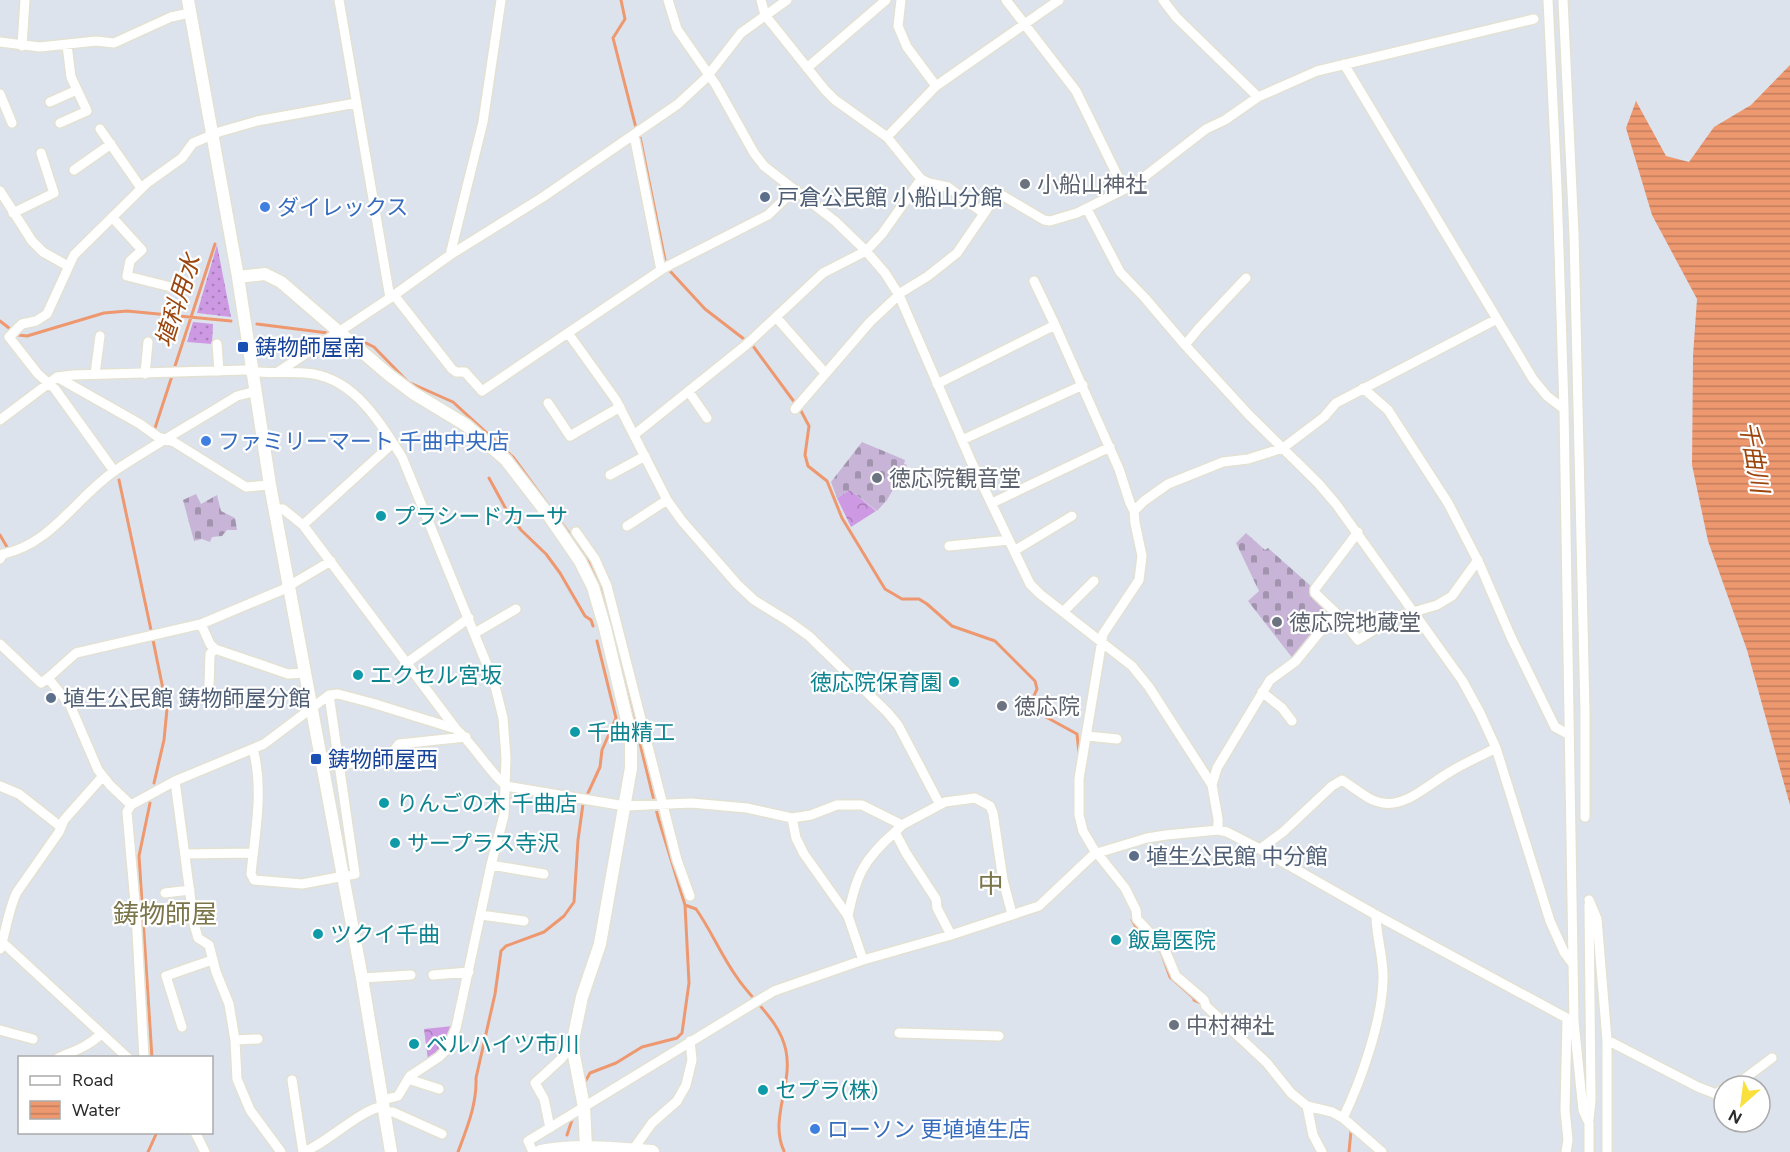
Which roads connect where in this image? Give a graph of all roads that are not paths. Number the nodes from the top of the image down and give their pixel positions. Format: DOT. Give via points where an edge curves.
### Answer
graph roads {
  1 [pos="25,0"];
  2 [pos="188,0"];
  3 [pos="339,0"];
  4 [pos="501,0"];
  5 [pos="668,0"];
  6 [pos="761,0"];
  7 [pos="787,0"];
  8 [pos="886,0"];
  9 [pos="901,0"];
  10 [pos="1006,0"];
  11 [pos="1059,0"];
  12 [pos="1163,0"];
  13 [pos="1548,0"];
  14 [pos="1563,0"];
  15 [pos="190,13"];
  16 [pos="765,15"];
  17 [pos="1534,19"];
  18 [pos="1025,25"];
  19 [pos="0,42"];
  20 [pos="22,45"];
  21 [pos="67,45"];
  22 [pos="1344,64"];
  23 [pos="807,68"];
  24 [pos="709,74"];
  25 [pos="936,86"];
  26 [pos="77,90"];
  27 [pos="0,94"];
  28 [pos="1258,97"];
  29 [pos="50,102"];
  30 [pos="356,103"];
  31 [pos="12,123"];
  32 [pos="60,123"];
  33 [pos="100,129"];
  34 [pos="212,134"];
  35 [pos="634,135"];
  36 [pos="887,137"];
  37 [pos="111,144"];
  38 [pos="41,153"];
  39 [pos="74,170"];
  40 [pos="921,179"];
  41 [pos="141,188"];
  42 [pos="1124,189"];
  43 [pos="794,190"];
  44 [pos="0,191"];
  45 [pos="1087,209"];
  46 [pos="14,213"];
  47 [pos="983,213"];
  48 [pos="112,217"];
  49 [pos="866,251"];
  50 [pos="450,255"];
  51 [pos="68,266"];
  52 [pos="666,267"];
  53 [pos="238,277"];
  54 [pos="1246,278"];
  55 [pos="1034,281"];
  56 [pos="175,288"];
  57 [pos="899,295"];
  58 [pos="392,297"];
  59 [pos="776,317"];
  60 [pos="1497,319"];
  61 [pos="1055,325"];
  62 [pos="0,330"];
  63 [pos="339,332"];
  64 [pos="12,333"];
  65 [pos="568,333"];
  66 [pos="100,336"];
  67 [pos="148,342"];
  68 [pos="217,344"];
  69 [pos="1185,345"];
  70 [pos="219,371"];
  71 [pos="253,372"];
  72 [pos="276,373"];
  73 [pos="145,374"];
  74 [pos="825,374"];
  75 [pos="95,375"];
  76 [pos="54,381"];
  77 [pos="938,384"];
  78 [pos="1083,386"];
  79 [pos="1363,388"];
  80 [pos="256,392"];
  81 [pos="689,392"];
  82 [pos="548,403"];
  83 [pos="620,407"];
  84 [pos="795,409"];
  85 [pos="1564,409"];
  86 [pos="707,418"];
  87 [pos="0,420"];
  88 [pos="634,435"];
  89 [pos="167,440"];
  90 [pos="962,440"];
  91 [pos="393,443"];
  92 [pos="1110,447"];
  93 [pos="1283,448"];
  94 [pos="645,456"];
  95 [pos="114,471"];
  96 [pos="610,474"];
  97 [pos="270,486"];
  98 [pos="667,500"];
  99 [pos="992,503"];
  100 [pos="274,509"];
  101 [pos="1134,511"];
  102 [pos="1072,516"];
  103 [pos="303,525"];
  104 [pos="627,526"];
  105 [pos="576,532"];
  106 [pos="1358,532"];
  107 [pos="1009,540"];
  108 [pos="0,544"];
  109 [pos="949,546"];
  110 [pos="1014,551"];
  111 [pos="2,557"];
  112 [pos="331,561"];
  113 [pos="1478,561"];
  114 [pos="1094,581"];
  115 [pos="290,586"];
  116 [pos="516,609"];
  117 [pos="1414,611"];
  118 [pos="1063,612"];
  119 [pos="1338,615"];
  120 [pos="469,618"];
  121 [pos="201,624"];
  122 [pos="475,633"];
  123 [pos="1102,641"];
  124 [pos="0,644"];
  125 [pos="215,649"];
  126 [pos="408,662"];
  127 [pos="306,673"];
  128 [pos="48,678"];
  129 [pos="209,686"];
  130 [pos="1262,692"];
  131 [pos="329,695"];
  132 [pos="312,708"];
  133 [pos="1292,721"];
  134 [pos="456,729"];
  135 [pos="1568,734"];
  136 [pos="1087,736"];
  137 [pos="466,738"];
  138 [pos="1116,739"];
  139 [pos="253,748"];
  140 [pos="1496,748"];
  141 [pos="322,760"];
  142 [pos="340,760"];
  143 [pos="103,776"];
  144 [pos="175,781"];
  145 [pos="1212,785"];
  146 [pos="0,786"];
  147 [pos="506,786"];
  148 [pos="939,803"];
  149 [pos="346,804"];
  150 [pos="131,805"];
  151 [pos="658,805"];
  152 [pos="625,806"];
  153 [pos="330,807"];
  154 [pos="1585,817"];
  155 [pos="792,818"];
  156 [pos="61,827"];
  157 [pos="899,828"];
  158 [pos="1218,830"];
  159 [pos="1260,849"];
  160 [pos="1098,852"];
  161 [pos="253,853"];
  162 [pos="185,854"];
  163 [pos="491,865"];
  164 [pos="544,874"];
  165 [pos="343,876"];
  166 [pos="190,890"];
  167 [pos="165,893"];
  168 [pos="690,896"];
  169 [pos="1012,914"];
  170 [pos="481,915"];
  171 [pos="1376,915"];
  172 [pos="848,916"];
  173 [pos="524,921"];
  174 [pos="951,935"];
  175 [pos="1,943"];
  176 [pos="213,960"];
  177 [pos="863,960"];
  178 [pos="1573,964"];
  179 [pos="469,972"];
  180 [pos="411,975"];
  181 [pos="433,975"];
  182 [pos="362,978"];
  183 [pos="1570,1020"];
  184 [pos="182,1027"];
  185 [pos="0,1030"];
  186 [pos="899,1033"];
  187 [pos="101,1034"];
  188 [pos="999,1036"];
  189 [pos="33,1039"];
  190 [pos="258,1039"];
  191 [pos="235,1040"];
  192 [pos="1607,1040"];
  193 [pos="690,1041"];
  194 [pos="572,1046"];
  195 [pos="63,1056"];
  196 [pos="126,1056"];
  197 [pos="144,1056"];
  198 [pos="1772,1058"];
  199 [pos="1751,1074"];
  200 [pos="408,1079"];
  201 [pos="292,1080"];
  202 [pos="439,1089"];
  203 [pos="1712,1092"];
  204 [pos="384,1106"];
  205 [pos="584,1107"];
  206 [pos="1307,1107"];
  207 [pos="1343,1118"];
  208 [pos="1589,1123"];
  209 [pos="550,1128"];
  210 [pos="196,1134"];
  211 [pos="442,1134"];
  212 [pos="390,1146"];
  213 [pos="586,1147"];
  214 [pos="632,1151"];
  215 [pos="205,1152"];
  216 [pos="281,1152"];
  217 [pos="304,1152"];
  218 [pos="533,1152"];
  219 [pos="541,1152"];
  220 [pos="651,1152"];
  221 [pos="1322,1152"];
  222 [pos="1382,1152"];
  223 [pos="1566,1152"];
  224 [pos="1589,1152"];
  225 [pos="1606,1152"];
  1 -- 20 [label="street"];
  2 -- 15 [label="street"];
  3 -- 30 [label="street"];
  4 -- 50 [label="street" via="483,122"];
  5 -- 24 [label="street" via="677,28"];
  6 -- 16 [label="street"];
  7 -- 16 [label="street"];
  8 -- 23 [label="street"];
  9 -- 25 [label="street" via="898,26 907,47"];
  10 -- 18 [label="street"];
  11 -- 18 [label="street"];
  12 -- 28 [label="street"];
  13 -- 85 [label="street"];
  14 -- 154 [label="street" via="1574,234"];
  15 -- 21 [label="street" via="171,17 114,43"];
  15 -- 34 [label="street"];
  16 -- 23 [label="street"];
  16 -- 24 [label="street" via="741,33"];
  17 -- 22 [label="street"];
  18 -- 25 [label="street"];
  18 -- 42 [label="street" via="1076,91"];
  19 -- 20 [label="street"];
  20 -- 21 [label="street"];
  21 -- 26 [label="street" via="71,77"];
  22 -- 28 [label="street" via="1317,71"];
  22 -- 60 [label="street"];
  23 -- 36 [label="street" via="835,100"];
  24 -- 35 [label="street" via="678,104"];
  24 -- 43 [label="street" via="754,153"];
  25 -- 36 [label="street"];
  26 -- 29 [label="street"];
  26 -- 32 [label="street" via="87,111"];
  27 -- 31 [label="street"];
  28 -- 42 [label="street" via="1206,129"];
  30 -- 34 [label="street" via="257,121"];
  30 -- 58 [label="street"];
  33 -- 37 [label="street"];
  34 -- 41 [label="street" via="193,143 182,158"];
  34 -- 53 [label="street"];
  35 -- 50 [label="street"];
  35 -- 52 [label="street"];
  36 -- 40 [label="street"];
  37 -- 39 [label="street"];
  37 -- 41 [label="street"];
  38 -- 46 [label="street" via="54,193"];
  40 -- 47 [label="street" via="948,187"];
  40 -- 49 [label="street"];
  41 -- 48 [label="street"];
  42 -- 45 [label="street"];
  43 -- 49 [label="street"];
  43 -- 52 [label="street" via="768,215"];
  44 -- 46 [label="street"];
  45 -- 47 [label="street" via="1044,220 1000,194"];
  45 -- 69 [label="street" via="1120,272"];
  46 -- 51 [label="street" via="32,241"];
  47 -- 57 [label="street" via="957,253"];
  48 -- 51 [label="street"];
  48 -- 56 [label="street" via="142,250 130,261 127,276"];
  49 -- 57 [label="street"];
  49 -- 59 [label="street" via="823,273"];
  50 -- 58 [label="street"];
  51 -- 64 [label="street" via="47,314 22,324"];
  52 -- 65 [label="street"];
  53 -- 63 [label="street" via="265,274 281,282"];
  53 -- 71 [label="street"];
  54 -- 69 [label="street"];
  55 -- 61 [label="street"];
  57 -- 74 [label="street"];
  57 -- 77 [label="street"];
  58 -- 63 [label="street"];
  58 -- 65 [label="street" via="453,369 465,372 482,391"];
  59 -- 74 [label="street"];
  59 -- 81 [label="street"];
  60 -- 79 [label="street"];
  60 -- 85 [label="street" via="1533,379"];
  61 -- 77 [label="street"];
  61 -- 78 [label="street"];
  62 -- 64 [label="street"];
  63 -- 72 [label="street"];
  63 -- 152 [label="street" via="388,375 466,425 506,460 580,561 601,610 627,720 631,768"];
  64 -- 76 [label="street" via="38,374"];
  65 -- 83 [label="street"];
  66 -- 75 [label="street"];
  67 -- 73 [label="street"];
  68 -- 70 [label="street"];
  69 -- 93 [label="street"];
  70 -- 71 [label="street"];
  70 -- 73 [label="street"];
  71 -- 72 [label="street"];
  71 -- 80 [label="street"];
  72 -- 91 [label="street" via="334,379 364,404"];
  73 -- 75 [label="street"];
  74 -- 84 [label="street"];
  75 -- 76 [label="street"];
  76 -- 87 [label="street"];
  76 -- 89 [label="street"];
  76 -- 95 [label="street"];
  77 -- 90 [label="street"];
  78 -- 90 [label="street"];
  78 -- 92 [label="street"];
  79 -- 93 [label="street" via="1335,402 1324,417"];
  79 -- 113 [label="street" via="1388,410 1448,503"];
  80 -- 89 [label="street" via="237,396"];
  80 -- 97 [label="street"];
  81 -- 86 [label="street"];
  81 -- 88 [label="street"];
  82 -- 83 [label="street" via="570,436"];
  83 -- 88 [label="street"];
  85 -- 135 [label="street"];
  88 -- 94 [label="street"];
  89 -- 95 [label="street"];
  89 -- 97 [label="street" via="246,487"];
  90 -- 99 [label="street"];
  91 -- 103 [label="street"];
  91 -- 120 [label="street"];
  92 -- 99 [label="street"];
  92 -- 101 [label="street"];
  93 -- 101 [label="street" via="1223,462 1168,484"];
  93 -- 106 [label="street"];
  94 -- 96 [label="street"];
  94 -- 98 [label="street"];
  95 -- 111 [label="street" via="56,526"];
  97 -- 100 [label="street"];
  98 -- 104 [label="street"];
  98 -- 148 [label="street" via="737,585 809,636 887,712 898,725"];
  99 -- 107 [label="street"];
  100 -- 103 [label="street" via="283,509"];
  100 -- 115 [label="street"];
  101 -- 123 [label="street" via="1142,556 1139,580"];
  102 -- 110 [label="street"];
  103 -- 112 [label="street"];
  105 -- 151 [label="street" via="608,586"];
  106 -- 117 [label="street"];
  106 -- 119 [label="street" via="1315,593"];
  107 -- 109 [label="street"];
  107 -- 110 [label="street"];
  108 -- 111 [label="street"];
  110 -- 118 [label="street" via="1030,584"];
  112 -- 115 [label="street"];
  112 -- 126 [label="street"];
  113 -- 117 [label="street" via="1452,596"];
  113 -- 135 [label="street" via="1555,727"];
  114 -- 118 [label="street"];
  115 -- 121 [label="street"];
  115 -- 127 [label="street"];
  116 -- 122 [label="street"];
  117 -- 119 [label="street" via="1392,618 1358,640"];
  117 -- 140 [label="street" via="1462,680"];
  118 -- 123 [label="street"];
  119 -- 130 [label="street"];
  120 -- 122 [label="street"];
  120 -- 126 [label="street"];
  121 -- 125 [label="street"];
  121 -- 128 [label="street" via="76,653"];
  122 -- 147 [label="street" via="494,681 503,718"];
  123 -- 136 [label="street"];
  123 -- 145 [label="street" via="1132,666"];
  124 -- 128 [label="street" via="41,683"];
  125 -- 127 [label="street" via="288,674"];
  125 -- 129 [label="street" via="210,654"];
  126 -- 134 [label="street"];
  127 -- 132 [label="street"];
  128 -- 143 [label="street" via="70,705"];
  130 -- 133 [label="street"];
  130 -- 145 [label="street" via="1217,768"];
  131 -- 132 [label="street"];
  131 -- 134 [label="street" via="372,703"];
  131 -- 142 [label="street"];
  132 -- 139 [label="street"];
  132 -- 141 [label="street"];
  134 -- 137 [label="street"];
  135 -- 178 [label="street"];
  136 -- 138 [label="street"];
  136 -- 160 [label="street" via="1079,779 1078,815 1083,831"];
  137 -- 142 [label="street" via="399,744 394,749 396,760"];
  137 -- 147 [label="street" via="492,774"];
  139 -- 144 [label="street"];
  139 -- 161 [label="street" via="259,798"];
  140 -- 159 [label="street" via="1410,798 1392,804 1370,799 1342,780"];
  140 -- 178 [label="street" via="1550,921"];
  141 -- 142 [label="street"];
  141 -- 153 [label="street"];
  142 -- 149 [label="street"];
  143 -- 150 [label="street"];
  143 -- 156 [label="street"];
  144 -- 150 [label="street"];
  144 -- 162 [label="street"];
  145 -- 158 [label="street"];
  146 -- 156 [label="street" via="19,794"];
  147 -- 152 [label="street"];
  147 -- 163 [label="street" via="504,815"];
  148 -- 157 [label="street"];
  148 -- 169 [label="street" via="975,798 990,806"];
  149 -- 153 [label="street"];
  149 -- 165 [label="street" via="355,874"];
  150 -- 197 [label="street" via="127,812"];
  151 -- 152 [label="street"];
  151 -- 155 [label="street" via="692,803 747,808"];
  151 -- 168 [label="street"];
  152 -- 194 [label="street" via="600,944 582,998"];
  153 -- 165 [label="street"];
  155 -- 157 [label="street" via="837,806 862,805"];
  155 -- 172 [label="street" via="804,854"];
  156 -- 175 [label="street" via="13,899"];
  157 -- 172 [label="street" via="875,849 862,869"];
  157 -- 174 [label="street" via="906,853 936,899"];
  158 -- 159 [label="street"];
  158 -- 160 [label="street" via="1147,838"];
  159 -- 171 [label="street"];
  160 -- 169 [label="street" via="1039,906"];
  160 -- 206 [label="street" via="1125,888 1137,919 1164,948 1176,976"];
  161 -- 162 [label="street"];
  161 -- 165 [label="street" via="254,880 302,884"];
  162 -- 166 [label="street"];
  163 -- 164 [label="street"];
  163 -- 170 [label="street"];
  165 -- 182 [label="street"];
  166 -- 167 [label="street"];
  166 -- 176 [label="street" via="198,938 209,945"];
  169 -- 174 [label="street"];
  170 -- 173 [label="street"];
  170 -- 179 [label="street"];
  171 -- 183 [label="street"];
  171 -- 207 [label="street" via="1382,997 1358,1088"];
  172 -- 177 [label="street"];
  174 -- 177 [label="street"];
  175 -- 187 [label="street"];
  176 -- 184 [label="street" via="166,976"];
  176 -- 191 [label="street" via="230,1004"];
  177 -- 193 [label="street" via="789,984"];
  178 -- 183 [label="street"];
  179 -- 181 [label="street"];
  179 -- 200 [label="street" via="447,1049"];
  180 -- 182 [label="street"];
  182 -- 204 [label="street"];
  183 -- 208 [label="street" via="1583,1110"];
  183 -- 223 [label="street"];
  185 -- 189 [label="street"];
  186 -- 188 [label="street"];
  187 -- 195 [label="street"];
  187 -- 196 [label="street"];
  190 -- 191 [label="street"];
  191 -- 216 [label="street" via="237,1079 250,1110"];
  192 -- 203 [label="street"];
  192 -- 208 [label="street" via="1597,920 1589,900"];
  192 -- 225 [label="street"];
  193 -- 205 [label="street"];
  193 -- 214 [label="street" via="690,1072 680,1096 652,1123"];
  194 -- 205 [label="street"];
  194 -- 209 [label="street" via="535,1083 544,1099"];
  198 -- 199 [label="street"];
  200 -- 202 [label="street"];
  200 -- 204 [label="street" via="398,1096"];
  201 -- 217 [label="street"];
  204 -- 211 [label="street"];
  204 -- 212 [label="street"];
  204 -- 217 [label="street" via="371,1110"];
  205 -- 209 [label="street"];
  205 -- 213 [label="street"];
  206 -- 207 [label="street"];
  206 -- 221 [label="street" via="1313,1135"];
  207 -- 222 [label="street"];
  208 -- 224 [label="street"];
  209 -- 218 [label="street" via="528,1141"];
  210 -- 215 [label="street"];
  213 -- 214 [label="main road"];
  213 -- 219 [label="main road"];
  214 -- 220 [label="main road"];
}
